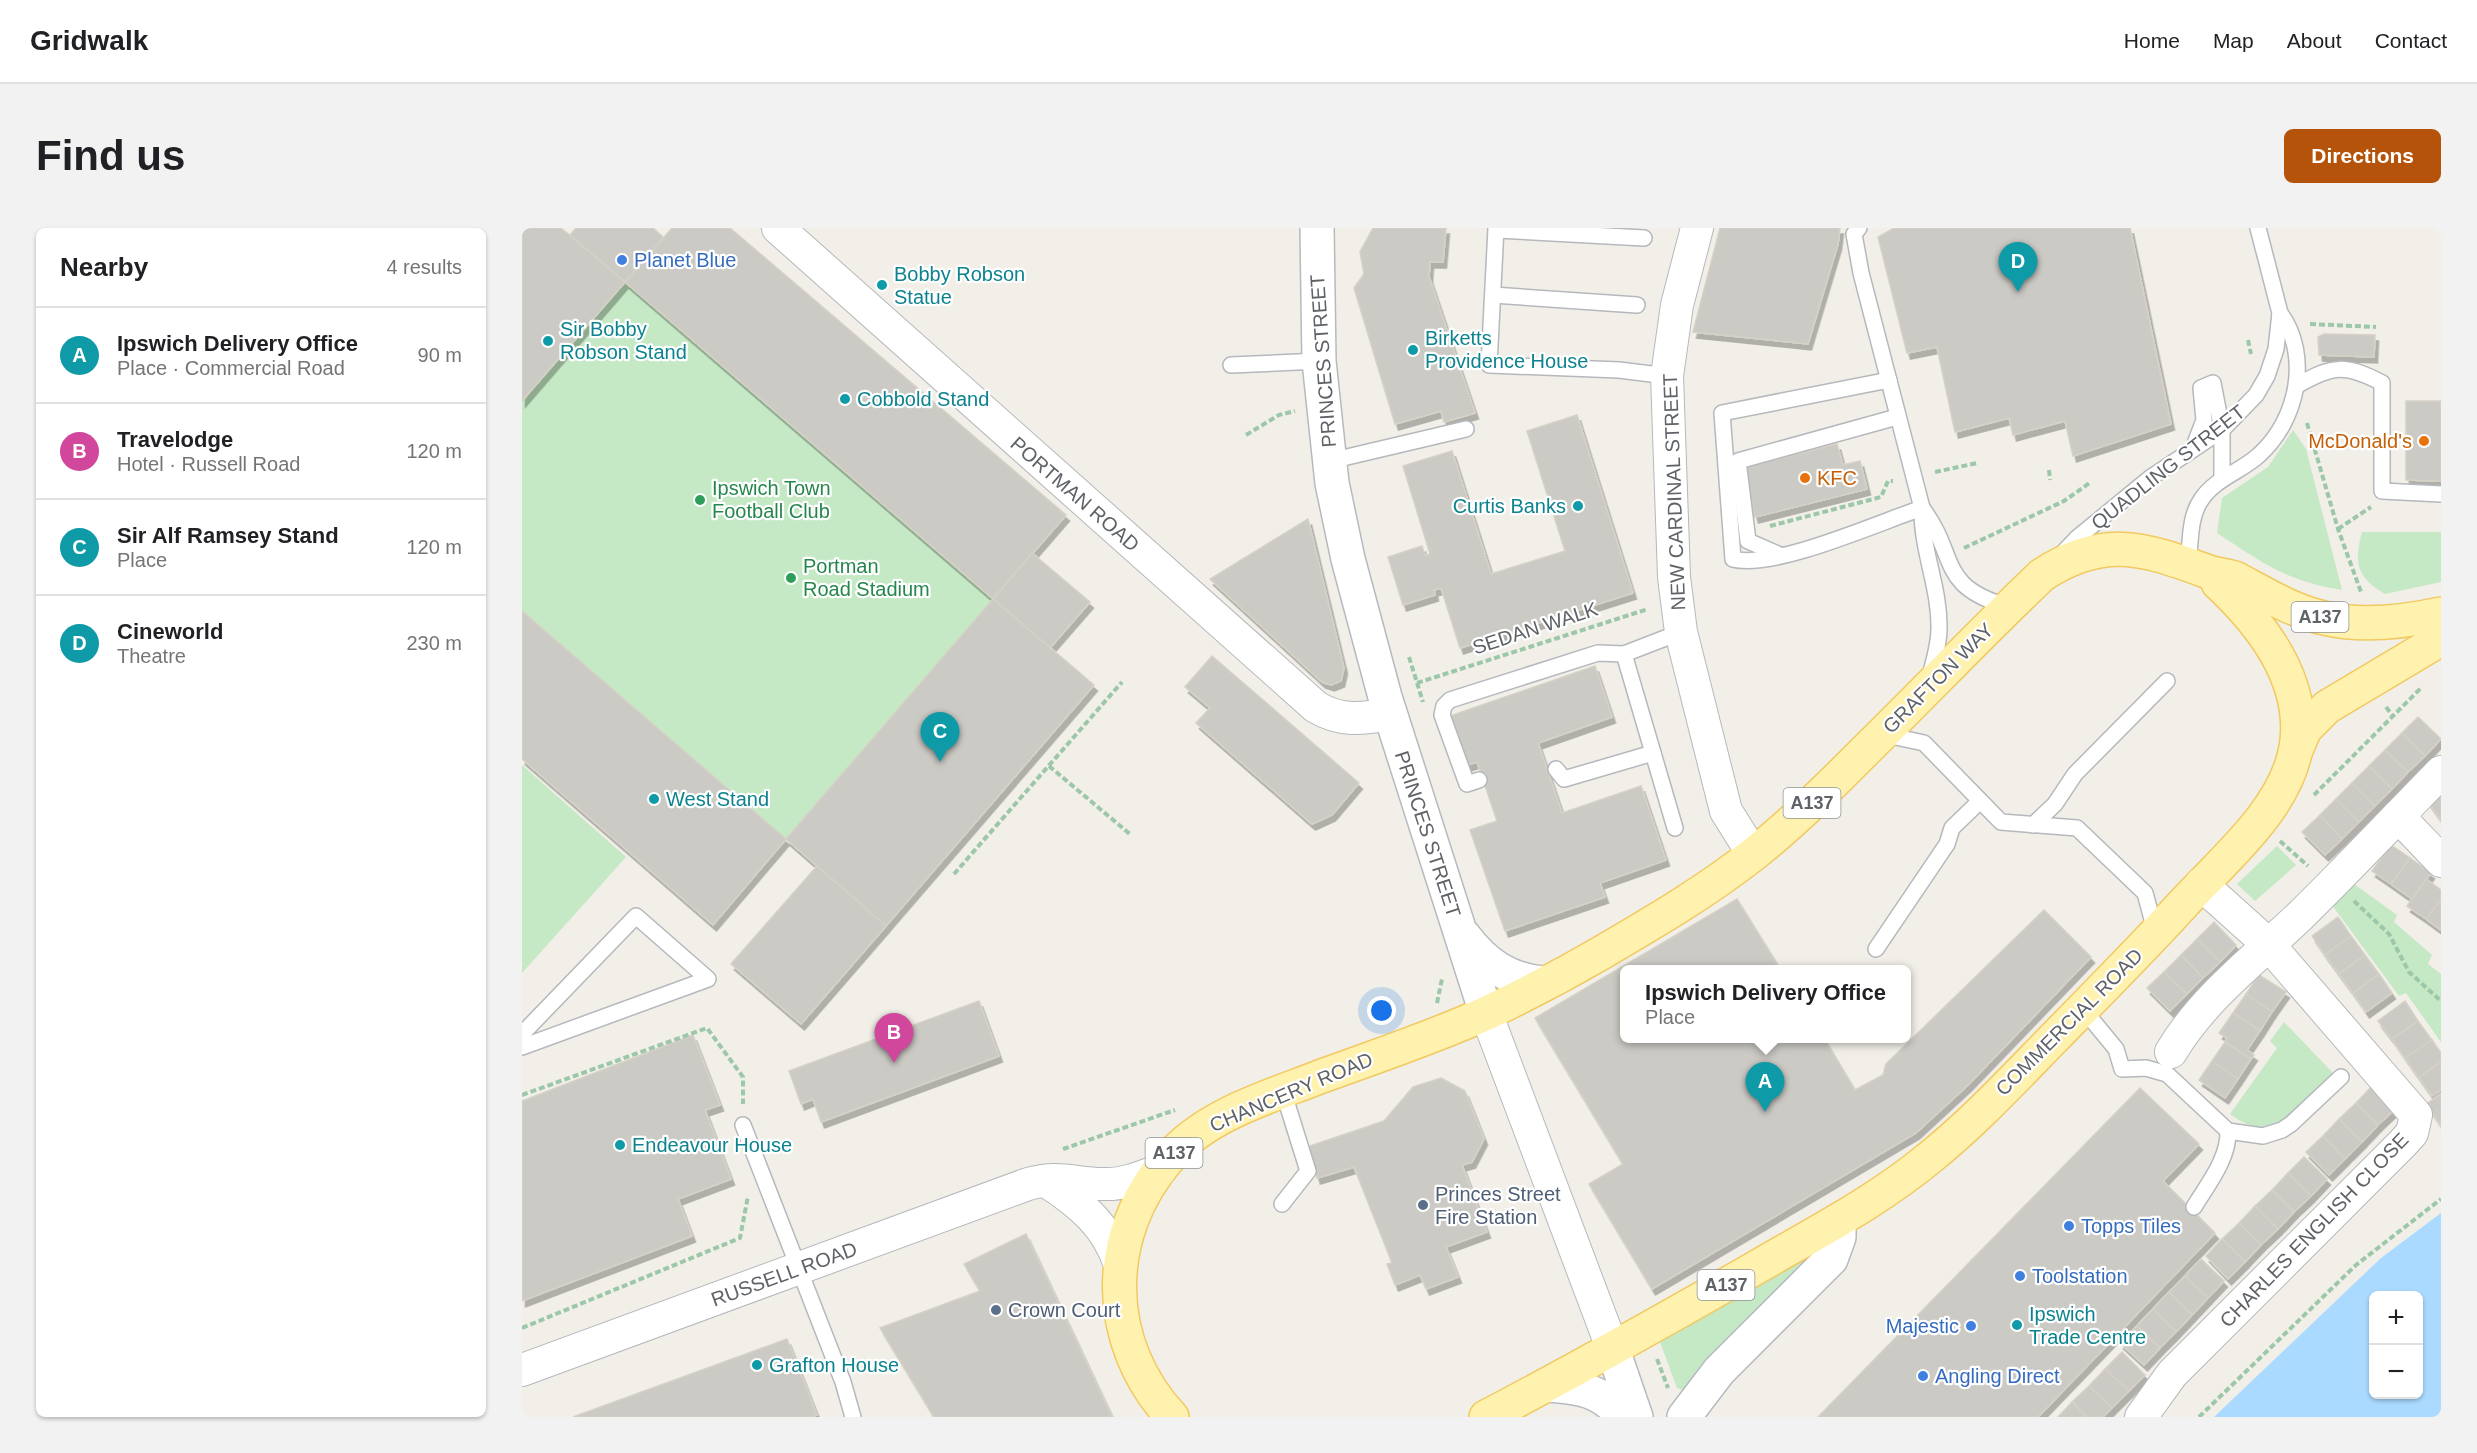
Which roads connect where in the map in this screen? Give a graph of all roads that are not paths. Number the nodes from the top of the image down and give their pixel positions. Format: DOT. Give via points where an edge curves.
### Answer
graph roads {
  1 [pos="778,228"];
  2 [pos="1317,228"];
  3 [pos="1697,228"];
  4 [pos="1859,228"];
  5 [pos="2258,228"];
  6 [pos="1496,229"];
  7 [pos="1644,238"];
  8 [pos="1493,296"];
  9 [pos="1637,305"];
  10 [pos="2280,313"];
  11 [pos="1319,361"];
  12 [pos="1231,365"];
  13 [pos="1667,376"];
  14 [pos="1889,380"];
  15 [pos="2298,385"];
  16 [pos="1897,417"];
  17 [pos="1466,429"];
  18 [pos="2222,430"];
  19 [pos="2193,448"];
  20 [pos="1330,461"];
  21 [pos="2222,479"];
  22 [pos="2441,494"];
  23 [pos="1922,507"];
  24 [pos="1780,555"];
  25 [pos="2197,567"];
  26 [pos="2042,575"];
  27 [pos="2009,607"];
  28 [pos="2441,614"];
  29 [pos="1681,632"];
  30 [pos="2441,639"];
  31 [pos="1624,654"];
  32 [pos="2168,681"];
  33 [pos="1926,690"];
  34 [pos="1390,714"];
  35 [pos="1882,734"];
  36 [pos="2295,750"];
  37 [pos="1653,753"];
  38 [pos="2441,772"];
  39 [pos="1560,774"];
  40 [pos="1479,780"];
  41 [pos="1980,801"];
  42 [pos="2398,816"];
  43 [pos="2033,825"];
  44 [pos="1675,828"];
  45 [pos="1754,854"];
  46 [pos="2441,861"];
  47 [pos="2201,884"];
  48 [pos="1459,930"];
  49 [pos="2156,934"];
  50 [pos="2269,945"];
  51 [pos="1876,949"];
  52 [pos="1543,983"];
  53 [pos="2083,1009"];
  54 [pos="1486,1013"];
  55 [pos="522,1034"];
  56 [pos="522,1047"];
  57 [pos="2171,1052"];
  58 [pos="2341,1077"];
  59 [pos="1283,1091"];
  60 [pos="743,1125"];
  61 [pos="2228,1131"];
  62 [pos="1050,1166"];
  63 [pos="1160,1170"];
  64 [pos="1282,1204"];
  65 [pos="2194,1207"];
  66 [pos="1839,1220"];
  67 [pos="1120,1265"];
  68 [pos="800,1269"];
  69 [pos="1613,1350"];
  70 [pos="522,1370"];
  71 [pos="1547,1385"];
  72 [pos="1676,1404"];
  73 [pos="853,1417"];
  74 [pos="1172,1417"];
  75 [pos="1486,1417"];
  76 [pos="1624,1417"];
  77 [pos="1636,1417"];
  78 [pos="2141,1417"];
  1 -- 34 [label="street, PORTMAN ROAD" via="1316,707 1347,720"];
  2 -- 11 [label="main road, PRINCES STREET"];
  3 -- 13 [label="street, NEW CARDINAL STREET" via="1677,305"];
  4 -- 14 [label="lane" via="1854,234 1861,273"];
  5 -- 10 [label="lane, QUADLING STREET"];
  6 -- 7 [label="lane"];
  6 -- 8 [label="lane"];
  8 -- 9 [label="lane"];
  8 -- 13 [label="lane" via="1489,364"];
  10 -- 15 [label="lane, QUADLING STREET" via="2291,328"];
  10 -- 18 [label="lane, QUADLING STREET" via="2276,349 2267,376 2251,402"];
  11 -- 12 [label="lane"];
  11 -- 20 [label="main road, PRINCES STREET"];
  13 -- 29 [label="street, NEW CARDINAL STREET" via="1674,577"];
  14 -- 16 [label="lane"];
  14 -- 24 [label="lane" via="1722,413 1733,559 1744,562"];
  15 -- 21 [label="lane, QUADLING STREET" via="2269,446"];
  15 -- 22 [label="lane" via="2323,371 2341,368 2382,383 2382,491"];
  16 -- 23 [label="lane"];
  16 -- 24 [label="lane" via="1738,461 1748,541"];
  17 -- 20 [label="lane"];
  18 -- 19 [label="lane, QUADLING STREET"];
  18 -- 19 [label="lane" via="2213,383 2201,388 2204,420"];
  18 -- 21 [label="lane"];
  19 -- 26 [label="lane, QUADLING STREET" via="2077,538"];
  20 -- 34 [label="main road, PRINCES STREET" via="1348,559"];
  21 -- 25 [label="lane, QUADLING STREET" via="2202,497 2194,512"];
  23 -- 24 [label="lane"];
  23 -- 27 [label="lane" via="1936,527 1950,567 1961,584"];
  23 -- 33 [label="lane" via="1921,530 1939,622 1938,646"];
  25 -- 26 [label="main road, GRAFTON WAY / A137" via="2149,553 2100,550 2065,560"];
  25 -- 28 [label="main road, GRAFTON WAY / A137" via="2234,578 2284,605 2324,618 2366,622"];
  25 -- 36 [label="main road, COMMERCIAL ROAD / A137" via="2248,612 2277,654 2296,710"];
  26 -- 27 [label="main road, GRAFTON WAY / A137"];
  27 -- 33 [label="main road, GRAFTON WAY / A137"];
  29 -- 31 [label="lane"];
  29 -- 45 [label="street, NEW CARDINAL STREET" via="1726,811"];
  30 -- 36 [label="main road, A137" via="2327,707 2305,729"];
  31 -- 37 [label="lane"];
  31 -- 40 [label="lane" via="1598,653 1450,700 1442,715 1467,784"];
  32 -- 43 [label="lane" via="2075,774 2055,804"];
  33 -- 35 [label="main road, GRAFTON WAY / A137"];
  34 -- 48 [label="main road, PRINCES STREET"];
  35 -- 41 [label="lane" via="1924,743"];
  35 -- 45 [label="main road, GRAFTON WAY / A137" via="1800,815"];
  36 -- 47 [label="main road, COMMERCIAL ROAD / A137" via="2278,793 2247,839"];
  37 -- 39 [label="lane"];
  37 -- 44 [label="lane"];
  38 -- 42 [label="street"];
  41 -- 43 [label="lane" via="2001,822"];
  41 -- 51 [label="lane" via="1952,828 1947,844"];
  42 -- 46 [label="street"];
  42 -- 50 [label="street"];
  43 -- 49 [label="lane" via="2077,828 2145,893"];
  45 -- 52 [label="main road, GRAFTON WAY / A137" via="1654,921"];
  47 -- 49 [label="main road, COMMERCIAL ROAD / A137"];
  47 -- 50 [label="street, CHARLES ENGLISH CLOSE"];
  48 -- 52 [label="main road" via="1492,966 1510,977"];
  48 -- 54 [label="main road, PRINCES STREET"];
  49 -- 53 [label="main road, COMMERCIAL ROAD / A137"];
  50 -- 57 [label="street" via="2206,1004"];
  50 -- 78 [label="street, CHARLES ENGLISH CLOSE" via="2416,1115 2412,1133 2172,1374"];
  52 -- 54 [label="main road, GRAFTON WAY / A137"];
  53 -- 61 [label="lane" via="2116,1049 2121,1069 2146,1068 2171,1077"];
  53 -- 66 [label="main road, COMMERCIAL ROAD / A137" via="1935,1154"];
  54 -- 59 [label="main road, CHANCERY ROAD / A137"];
  54 -- 69 [label="street, PRINCES STREET"];
  55 -- 56 [label="lane" via="636,916 708,979"];
  58 -- 61 [label="lane" via="2282,1130 2263,1136"];
  59 -- 63 [label="main road, CHANCERY ROAD / A137" via="1188,1138"];
  59 -- 64 [label="lane" via="1308,1171"];
  60 -- 68 [label="lane"];
  61 -- 65 [label="lane" via="2219,1166"];
  62 -- 63 [label="street, RUSSELL ROAD" via="1055,1178 1106,1185"];
  62 -- 67 [label="street" via="1102,1227"];
  62 -- 68 [label="street, RUSSELL ROAD" via="1028,1184"];
  63 -- 67 [label="main road, CHANCERY ROAD / A137" via="1138,1206"];
  66 -- 69 [label="main road, COMMERCIAL ROAD / A137"];
  66 -- 72 [label="main road" via="1839,1237 1831,1259 1719,1371"];
  67 -- 74 [label="main road, CHANCERY ROAD / A137" via="1118,1298 1134,1364"];
  68 -- 70 [label="street, RUSSELL ROAD"];
  68 -- 73 [label="lane"];
  69 -- 71 [label="main road, A137"];
  69 -- 77 [label="main road, PRINCES STREET"];
  71 -- 75 [label="main road, A137"];
  71 -- 76 [label="main road" via="1576,1386 1592,1392"];
}
